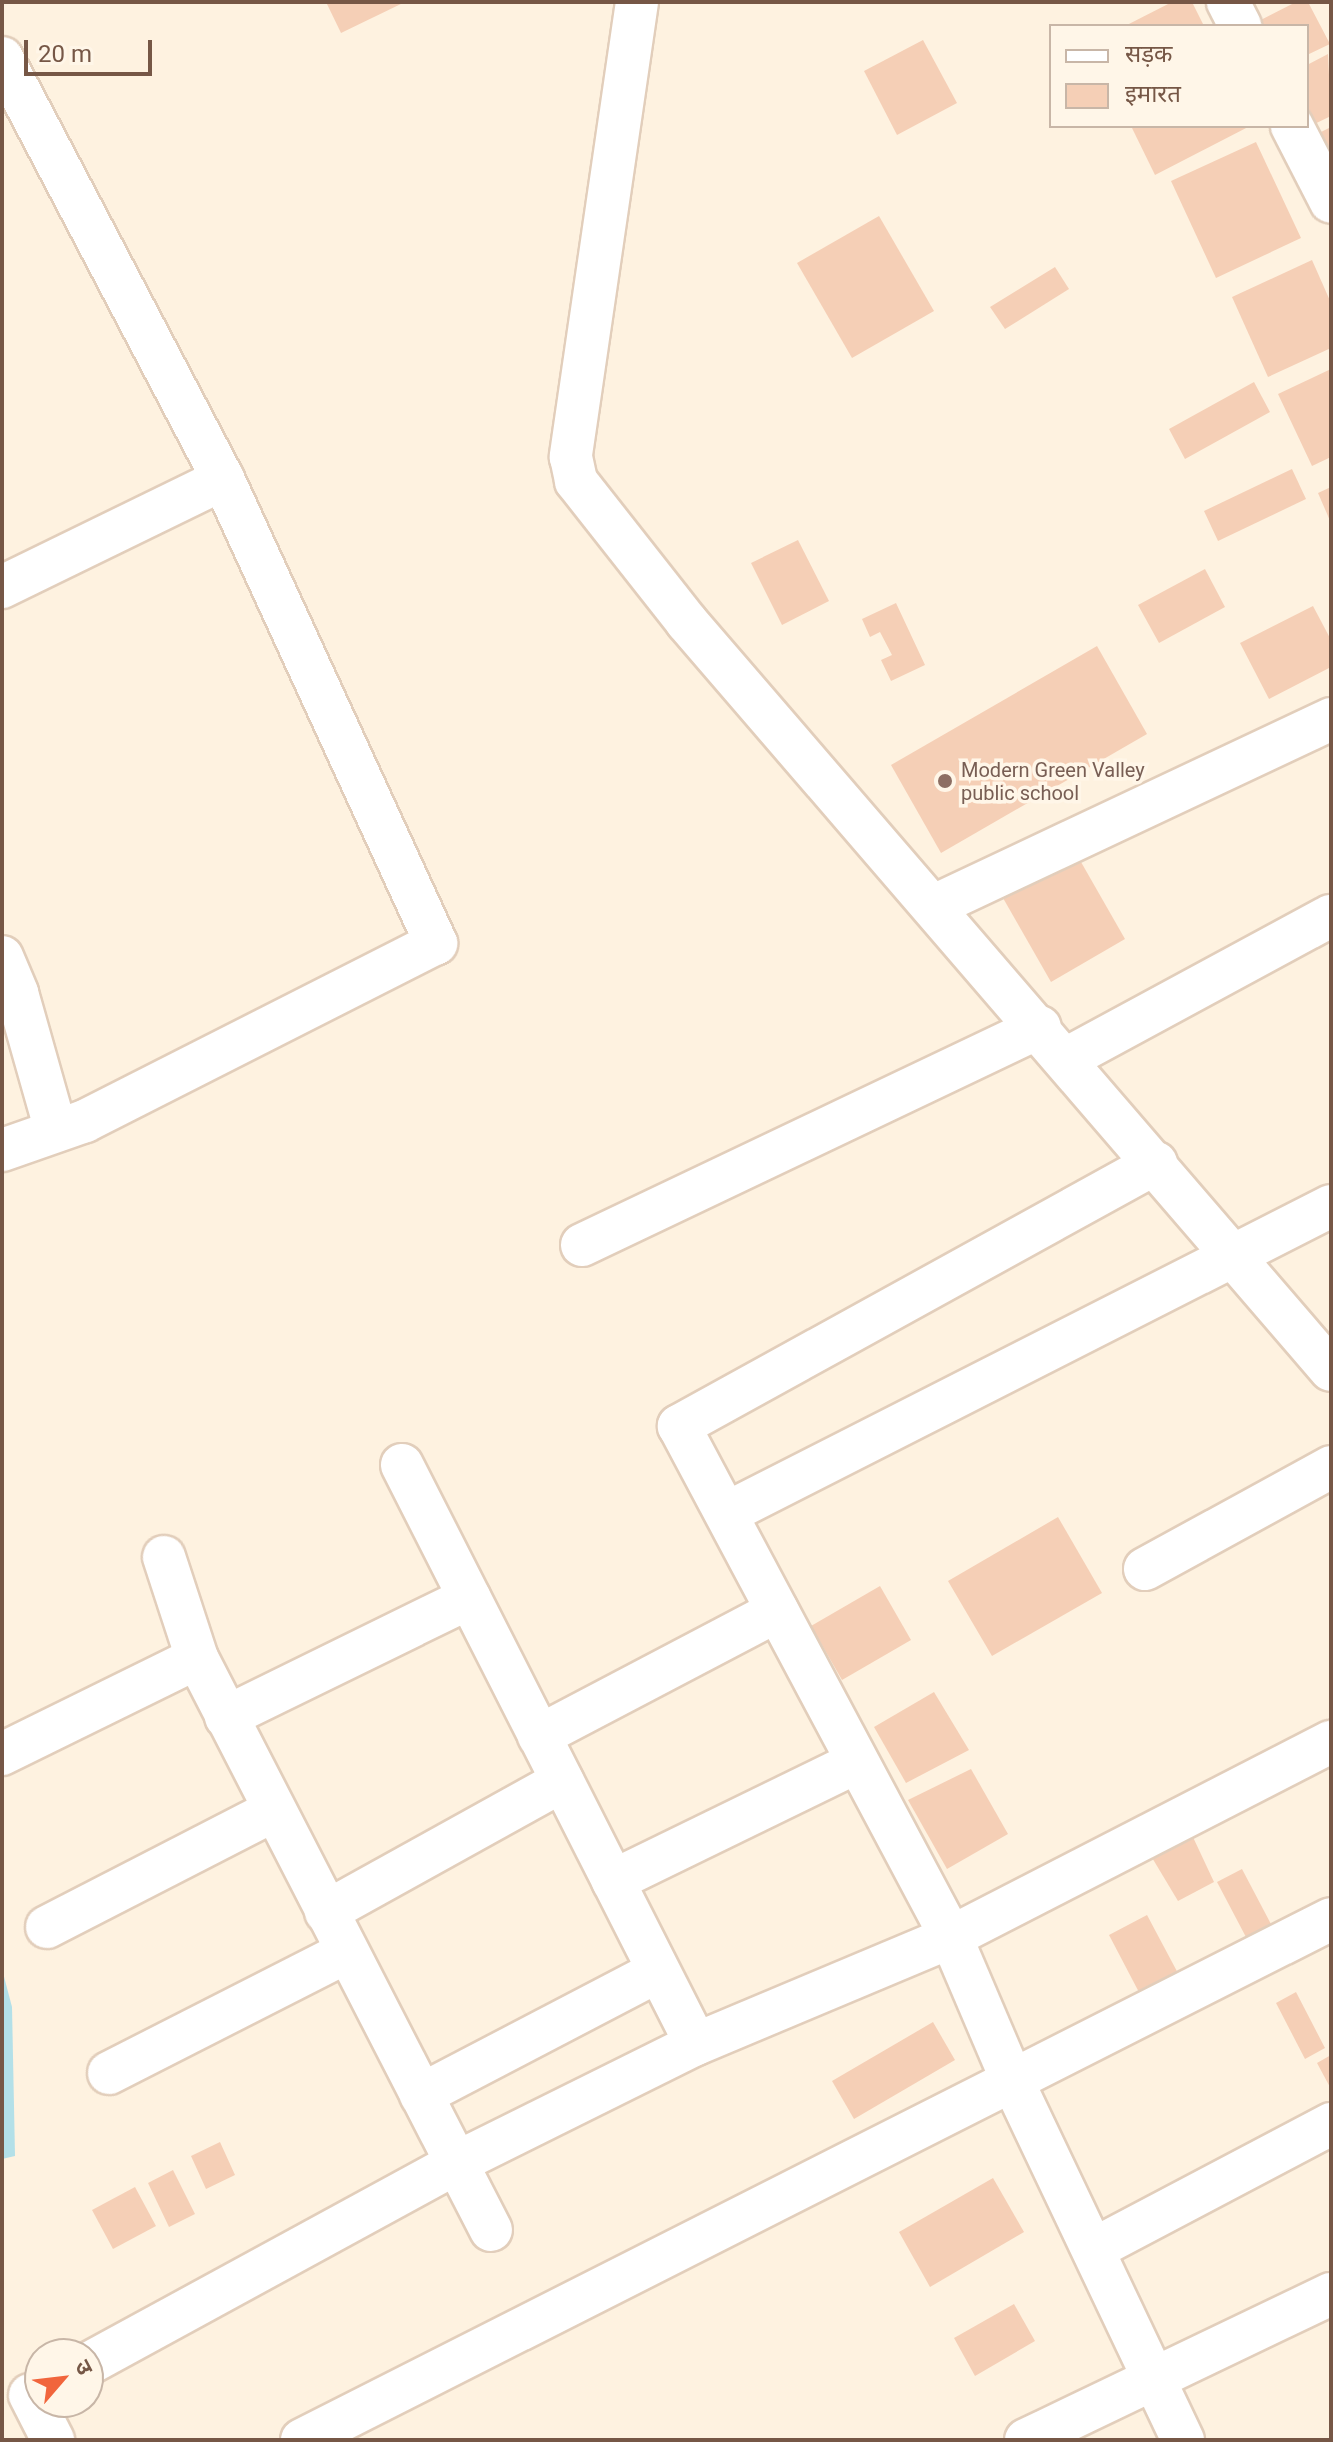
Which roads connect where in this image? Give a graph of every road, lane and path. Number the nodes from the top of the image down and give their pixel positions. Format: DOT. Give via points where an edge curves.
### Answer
graph roads {
  1 [pos="637,2"];
  2 [pos="1228,2"];
  3 [pos="1239,24"];
  4 [pos="2,58"];
  5 [pos="1293,128"];
  6 [pos="1331,202"];
  7 [pos="223,479"];
  8 [pos="2,587"];
  9 [pos="1331,719"];
  10 [pos="934,906"];
  11 [pos="1331,916"];
  12 [pos="2,957"];
  13 [pos="1040,1027"];
  14 [pos="1066,1059"];
  15 [pos="56,1131"];
  16 [pos="2,1150"];
  17 [pos="1156,1163"];
  18 [pos="1331,1206"];
  19 [pos="582,1245"];
  20 [pos="1233,1258"];
  21 [pos="1331,1370"];
  22 [pos="402,1465"];
  23 [pos="1331,1467"];
  24 [pos="727,1513"];
  25 [pos="164,1557"];
  26 [pos="1145,1569"];
  27 [pos="469,1598"];
  28 [pos="777,1611"];
  29 [pos="197,1658"];
  30 [pos="226,1717"];
  31 [pos="539,1736"];
  32 [pos="1331,1742"];
  33 [pos="2,1754"];
  34 [pos="855,1763"];
  35 [pos="562,1781"];
  36 [pos="273,1811"];
  37 [pos="613,1881"];
  38 [pos="326,1912"];
  39 [pos="1331,1919"];
  40 [pos="47,1927"];
  41 [pos="951,1937"];
  42 [pos="346,1952"];
  43 [pos="658,1971"];
  44 [pos="696,2044"];
  45 [pos="109,2073"];
  46 [pos="1012,2080"];
  47 [pos="421,2095"];
  48 [pos="1331,2124"];
  49 [pos="456,2163"];
  50 [pos="491,2230"];
  51 [pos="1094,2249"];
  52 [pos="1331,2294"];
  53 [pos="104,2355"];
  54 [pos="1156,2379"];
  55 [pos="37,2418"];
  56 [pos="53,2440"];
  57 [pos="302,2440"];
  58 [pos="1026,2440"];
  59 [pos="1183,2440"];
  1 -- 10 [label="street" via="573,473 686,621"];
  2 -- 3 [label="street"];
  4 -- 7 [label="street"];
  5 -- 6 [label="street"];
  7 -- 8 [label="street"];
  7 -- 15 [label="street" via="436,943"];
  9 -- 10 [label="street"];
  10 -- 13 [label="street"];
  11 -- 14 [label="street"];
  12 -- 15 [label="street"];
  13 -- 14 [label="street"];
  13 -- 19 [label="street"];
  14 -- 17 [label="street"];
  15 -- 16 [label="street"];
  17 -- 20 [label="street"];
  17 -- 24 [label="street" via="679,1426"];
  18 -- 20 [label="street"];
  20 -- 21 [label="street"];
  20 -- 24 [label="street"];
  22 -- 27 [label="street"];
  23 -- 26 [label="street"];
  24 -- 28 [label="street"];
  25 -- 29 [label="street"];
  27 -- 30 [label="street"];
  27 -- 31 [label="street"];
  28 -- 31 [label="street"];
  28 -- 34 [label="street"];
  29 -- 30 [label="street"];
  29 -- 33 [label="street"];
  30 -- 36 [label="street"];
  31 -- 35 [label="street"];
  32 -- 41 [label="street"];
  34 -- 37 [label="street"];
  34 -- 41 [label="street"];
  35 -- 37 [label="street"];
  35 -- 38 [label="street"];
  36 -- 38 [label="street"];
  36 -- 40 [label="street"];
  37 -- 43 [label="street"];
  38 -- 42 [label="street"];
  39 -- 46 [label="street"];
  41 -- 44 [label="street"];
  41 -- 46 [label="street"];
  42 -- 45 [label="street"];
  42 -- 47 [label="street"];
  43 -- 44 [label="street"];
  43 -- 47 [label="street"];
  44 -- 49 [label="street"];
  46 -- 51 [label="street"];
  46 -- 57 [label="street"];
  47 -- 49 [label="street"];
  48 -- 51 [label="street"];
  49 -- 50 [label="street"];
  49 -- 53 [label="street"];
  51 -- 54 [label="street"];
  52 -- 54 [label="street"];
  54 -- 58 [label="street"];
  54 -- 59 [label="street"];
  55 -- 56 [label="street"];
}
